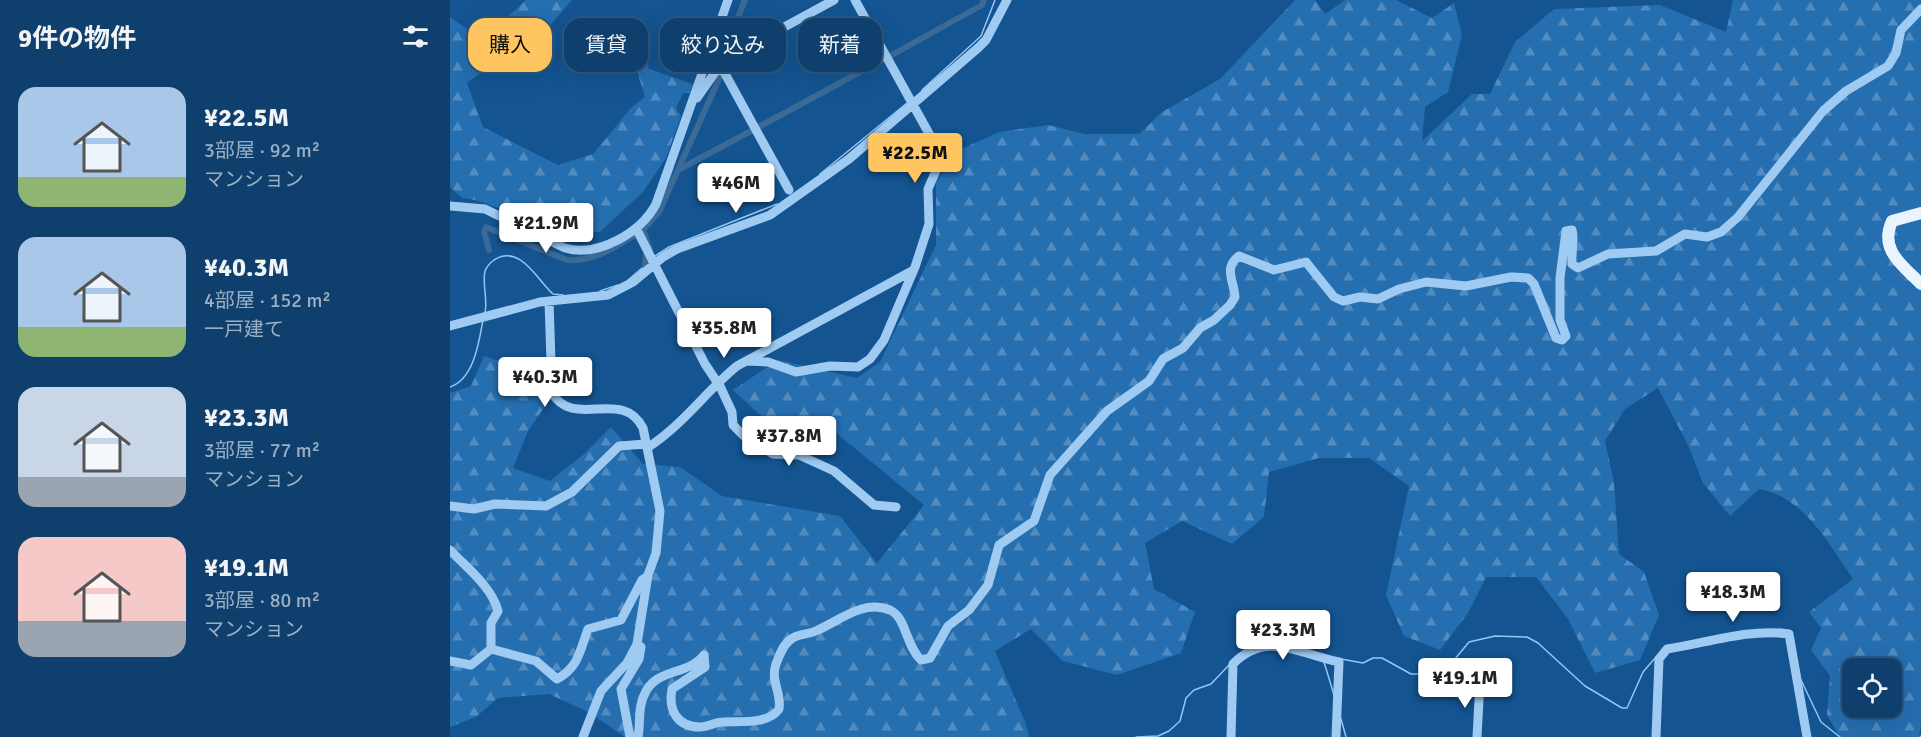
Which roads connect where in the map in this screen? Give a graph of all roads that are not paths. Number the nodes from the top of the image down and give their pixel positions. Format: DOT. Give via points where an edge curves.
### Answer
graph roads {
  1 [pos="728,0"];
  2 [pos="834,0"];
  3 [pos="855,0"];
  4 [pos="1007,0"];
  5 [pos="1921,9"];
  6 [pos="786,26"];
  7 [pos="715,72"];
  8 [pos="724,72"];
  9 [pos="693,101"];
  10 [pos="913,106"];
  11 [pos="789,190"];
  12 [pos="450,206"];
  13 [pos="1921,213"];
  14 [pos="636,228"];
  15 [pos="654,264"];
  16 [pos="912,271"];
  17 [pos="1921,284"];
  18 [pos="549,301"];
  19 [pos="450,326"];
  20 [pos="746,361"];
  21 [pos="718,383"];
  22 [pos="647,446"];
  23 [pos="450,506"];
  24 [pos="896,507"];
  25 [pos="450,550"];
  26 [pos="648,575"];
  27 [pos="637,644"];
  28 [pos="491,649"];
  29 [pos="450,661"];
  30 [pos="1480,682"];
  31 [pos="583,737"];
  32 [pos="630,737"];
  33 [pos="638,737"];
  34 [pos="1231,737"];
  35 [pos="1336,737"];
  36 [pos="1477,737"];
  37 [pos="1656,737"];
  38 [pos="1807,737"];
  1 -- 9 [label="street"];
  2 -- 6 [label="street"];
  3 -- 10 [label="street"];
  4 -- 10 [label="street" via="986,40"];
  5 -- 33 [label="street" via="1901,30 1888,66 1846,91 1822,111 1738,217 1721,232 1707,237 1685,234 1656,250 1608,254 1578,268 1572,264 1570,248 1574,236 1572,230 1566,231 1560,278 1560,320 1566,336 1562,340 1556,338 1528,278 1511,277 1466,286 1426,282 1378,299 1360,297 1343,301 1334,297 1306,262 1274,270 1239,256 1230,268 1235,297 1230,305 1200,328 1183,348 1163,359 1149,381 1107,411 1050,475 1035,521 999,545 988,585 969,610 948,626 930,658 921,660 917,656 899,617 891,610 861,608 786,644 773,677 779,709 771,717 700,727 677,719 671,705 672,689 705,667 704,655 697,664 664,674 646,690 638,717"];
  7 -- 9 [label="street"];
  8 -- 11 [label="street"];
  9 -- 14 [label="street" via="656,204"];
  10 -- 15 [label="street" via="787,205 753,222 677,249"];
  10 -- 16 [label="street" via="942,157 928,189 929,224"];
  12 -- 14 [label="street" via="484,209 578,251 596,249"];
  13 -- 17 [label="main road" via="1892,221 1887,232 1891,252"];
  14 -- 15 [label="street"];
  15 -- 18 [label="street" via="633,282 608,295"];
  15 -- 21 [label="street"];
  16 -- 20 [label="street"];
  16 -- 20 [label="street" via="884,340 864,364 796,372 768,362"];
  18 -- 19 [label="street"];
  18 -- 22 [label="street" via="549,381 556,400 576,409 627,410 639,419"];
  20 -- 21 [label="street"];
  21 -- 22 [label="street" via="666,436"];
  21 -- 24 [label="street" via="732,412 733,425 744,436 773,454 795,454 813,460 838,474 874,505"];
  22 -- 23 [label="street" via="619,446 572,492 546,506"];
  22 -- 26 [label="street" via="660,511 656,553"];
  25 -- 28 [label="street" via="496,604 498,611 490,627"];
  26 -- 27 [label="street"];
  26 -- 28 [label="street" via="621,620 588,628 576,663 557,680 536,661"];
  27 -- 31 [label="street" via="627,663 601,691"];
  27 -- 32 [label="street" via="641,647 639,659 621,689"];
  28 -- 29 [label="street" via="471,665"];
  30 -- 36 [label="street"];
  34 -- 35 [label="street" via="1233,664 1252,649 1266,645 1339,662"];
  37 -- 38 [label="street" via="1662,654 1748,633 1782,633 1790,634"];
}
